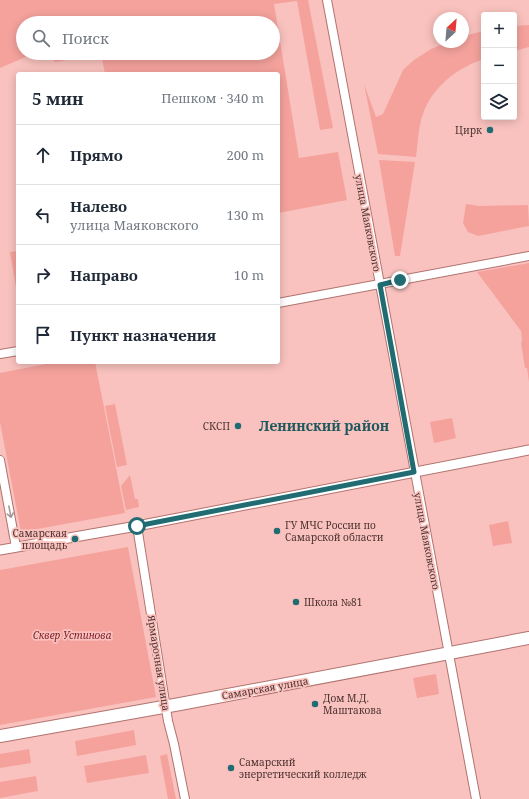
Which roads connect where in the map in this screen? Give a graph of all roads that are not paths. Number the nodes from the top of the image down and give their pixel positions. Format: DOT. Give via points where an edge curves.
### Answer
graph roads {
  1 [pos="327,0"];
  2 [pos="529,256"];
  3 [pos="380,285"];
  4 [pos="280,303"];
  5 [pos="16,351"];
  6 [pos="0,354"];
  7 [pos="529,450"];
  8 [pos="0,460"];
  9 [pos="414,472"];
  10 [pos="137,526"];
  11 [pos="16,547"];
  12 [pos="0,550"];
  13 [pos="529,638"];
  14 [pos="448,654"];
  15 [pos="166,707"];
  16 [pos="0,736"];
  17 [pos="185,799"];
  18 [pos="476,799"];
  1 -- 3 [label="street, улица Маяковского"];
  2 -- 3 [label="street"];
  3 -- 4 [label="street"];
  3 -- 9 [label="street, улица Маяковского"];
  5 -- 6 [label="street"];
  7 -- 9 [label="street"];
  8 -- 11 [label="street, one-way"];
  9 -- 10 [label="street"];
  9 -- 14 [label="street, улица Маяковского"];
  10 -- 11 [label="street"];
  10 -- 15 [label="street, Ярмарочная улица"];
  11 -- 12 [label="street"];
  13 -- 14 [label="main road, Самарская улица"];
  14 -- 15 [label="main road, Самарская улица"];
  14 -- 18 [label="street, улица Маяковского"];
  15 -- 16 [label="main road, Самарская улица"];
  15 -- 17 [label="street, Ярмарочная улица"];
}
